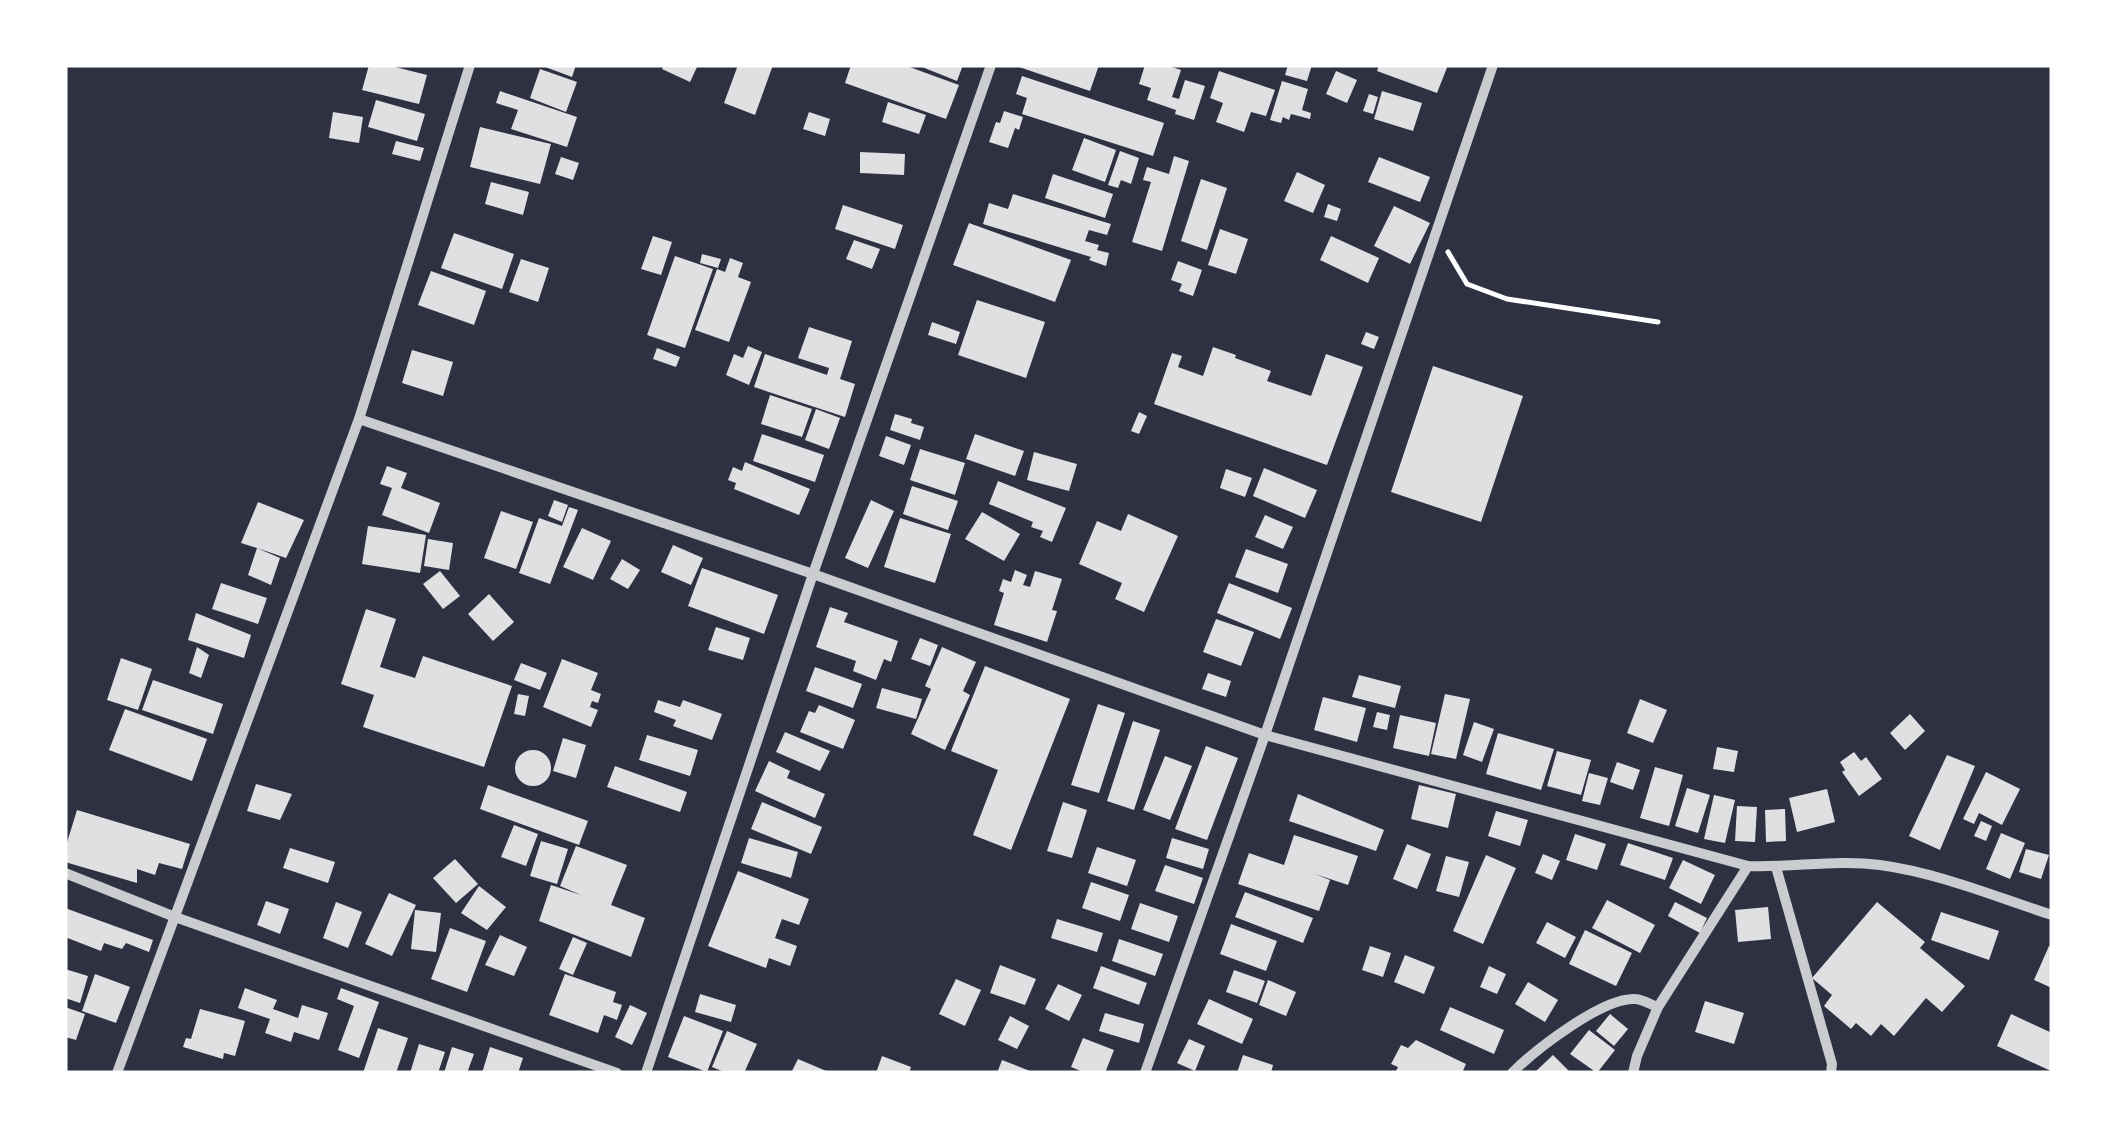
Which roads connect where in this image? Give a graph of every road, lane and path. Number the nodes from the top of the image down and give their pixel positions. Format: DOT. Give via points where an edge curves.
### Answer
graph roads {
  1 [pos="470,65"];
  2 [pos="991,65"];
  3 [pos="1493,65"];
  4 [pos="1436,232"];
  5 [pos="1658,322"];
  6 [pos="359,420"];
  7 [pos="813,574"];
  8 [pos="1265,734"];
  9 [pos="1748,866"];
  10 [pos="1776,867"];
  11 [pos="65,873"];
  12 [pos="2052,915"];
  13 [pos="175,917"];
  14 [pos="1658,1008"];
  15 [pos="117,1073"];
  16 [pos="618,1073"];
  17 [pos="646,1073"];
  18 [pos="1145,1073"];
  19 [pos="1512,1073"];
  20 [pos="1634,1073"];
  21 [pos="1831,1073"];
  1 -- 6 [label="street"];
  2 -- 7 [label="street"];
  3 -- 4 [label="street"];
  4 -- 5 [label="path" via="1467,284 1507,299"];
  4 -- 8 [label="street"];
  6 -- 7 [label="street"];
  6 -- 13 [label="street"];
  7 -- 8 [label="street"];
  7 -- 17 [label="street"];
  8 -- 9 [label="street"];
  8 -- 18 [label="street"];
  9 -- 10 [label="street"];
  9 -- 14 [label="street"];
  10 -- 12 [label="street" via="1880,865"];
  10 -- 21 [label="street"];
  11 -- 13 [label="street"];
  13 -- 15 [label="street"];
  13 -- 16 [label="street"];
  14 -- 19 [label="street" via="1636,999 1617,1002 1578,1022"];
  14 -- 20 [label="street"];
}
